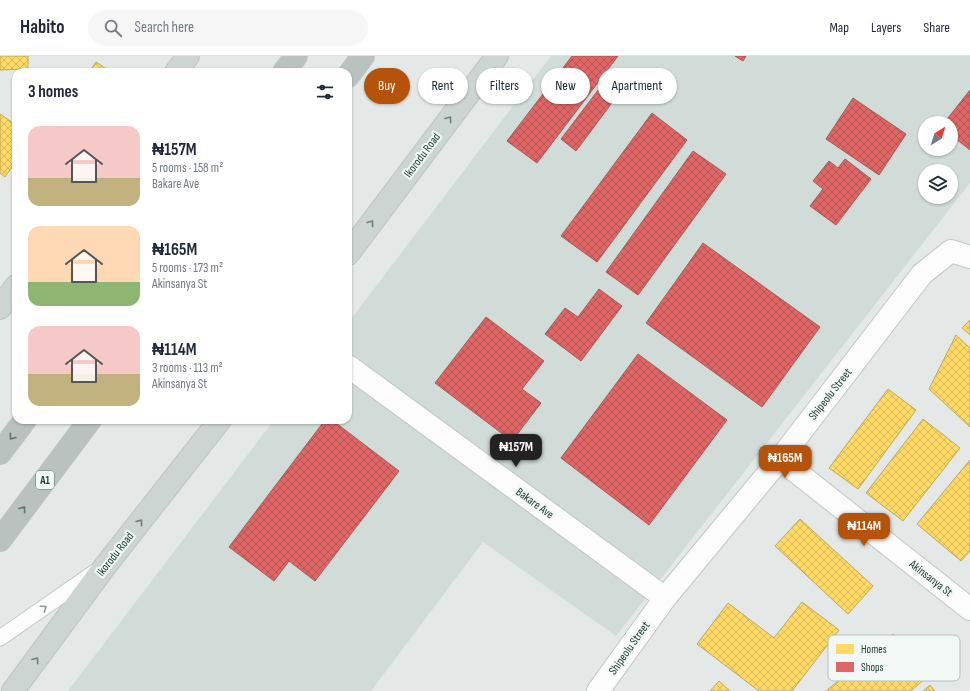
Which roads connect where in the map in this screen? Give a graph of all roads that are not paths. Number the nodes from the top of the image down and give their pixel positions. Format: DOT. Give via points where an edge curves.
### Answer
graph roads {
  1 [pos="188,56"];
  2 [pos="296,56"];
  3 [pos="363,56"];
  4 [pos="496,56"];
  5 [pos="179,68"];
  6 [pos="287,68"];
  7 [pos="352,71"];
  8 [pos="352,249"];
  9 [pos="970,257"];
  10 [pos="12,292"];
  11 [pos="0,308"];
  12 [pos="352,369"];
  13 [pos="22,424"];
  14 [pos="87,424"];
  15 [pos="217,424"];
  16 [pos="0,453"];
  17 [pos="780,459"];
  18 [pos="0,540"];
  19 [pos="106,564"];
  20 [pos="665,598"];
  21 [pos="970,609"];
  22 [pos="0,638"];
  23 [pos="13,691"];
  24 [pos="598,691"];
  1 -- 5 [label="main road"];
  2 -- 6 [label="highway"];
  3 -- 7 [label="highway"];
  8 -- 4 [label="main road, Ikorodu Road, one-way"];
  9 -- 17 [label="street, Shipeolu Street" via="951,250 922,274"];
  10 -- 11 [label="main road"];
  12 -- 20 [label="street, Bakare Ave"];
  13 -- 16 [label="highway, one-way"];
  18 -- 14 [label="highway, A1, one-way"];
  19 -- 15 [label="main road, Ikorodu Road, one-way"];
  17 -- 20 [label="street, Shipeolu Street"];
  17 -- 21 [label="street, Akinsanya St"];
  22 -- 19 [label="lane, one-way"];
  23 -- 19 [label="main road, Ikorodu Road, one-way"];
  20 -- 24 [label="street, Shipeolu Street"];
}
